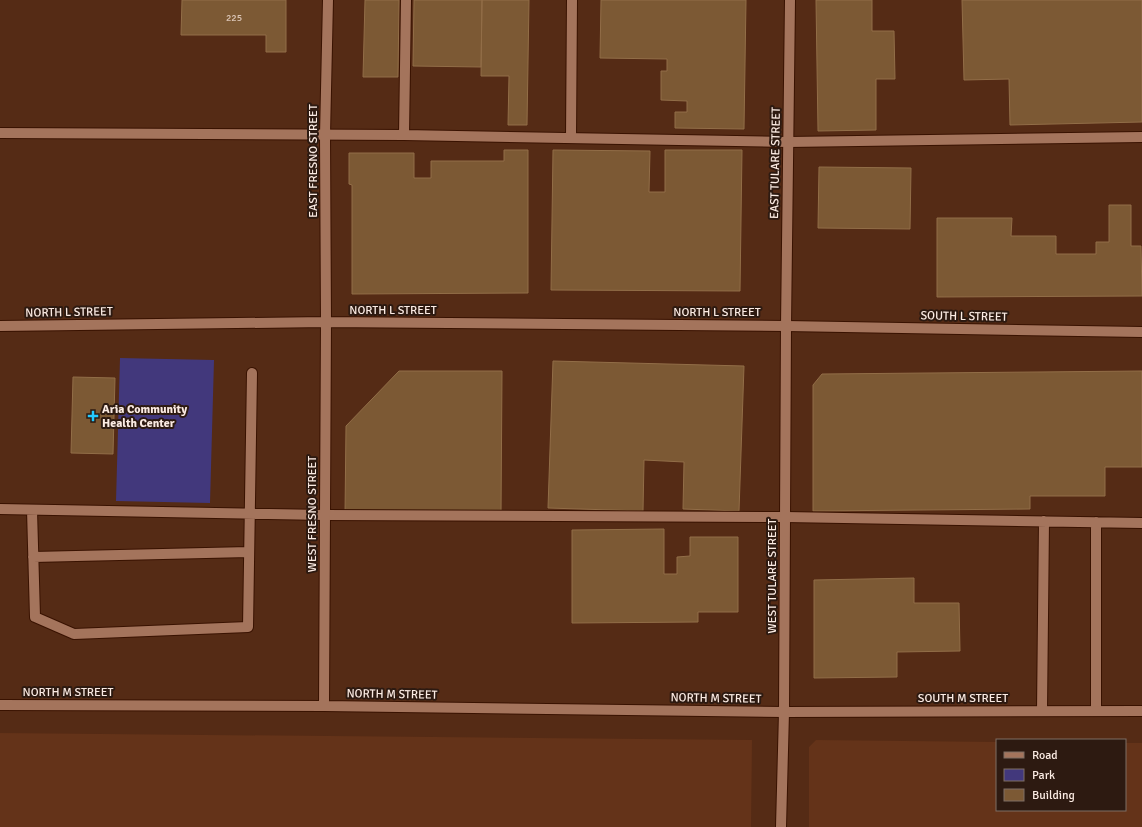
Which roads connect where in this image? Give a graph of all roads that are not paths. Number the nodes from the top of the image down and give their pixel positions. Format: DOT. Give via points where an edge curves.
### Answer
graph roads {
  1 [pos="328,0"];
  2 [pos="406,0"];
  3 [pos="572,0"];
  4 [pos="790,0"];
  5 [pos="0,133"];
  6 [pos="325,135"];
  7 [pos="404,135"];
  8 [pos="1142,137"];
  9 [pos="571,138"];
  10 [pos="788,142"];
  11 [pos="326,322"];
  12 [pos="0,326"];
  13 [pos="786,326"];
  14 [pos="1142,332"];
  15 [pos="252,373"];
  16 [pos="0,509"];
  17 [pos="32,510"];
  18 [pos="250,514"];
  19 [pos="325,515"];
  20 [pos="785,517"];
  21 [pos="1044,521"];
  22 [pos="1096,522"];
  23 [pos="1142,523"];
  24 [pos="249,552"];
  25 [pos="33,557"];
  26 [pos="0,705"];
  27 [pos="324,706"];
  28 [pos="1042,711"];
  29 [pos="1096,711"];
  30 [pos="1142,711"];
  31 [pos="784,712"];
  32 [pos="781,827"];
  1 -- 6 [label="street, EAST FRESNO STREET"];
  2 -- 7 [label="street"];
  3 -- 9 [label="street"];
  4 -- 10 [label="street, EAST TULARE STREET"];
  5 -- 6 [label="street"];
  6 -- 7 [label="street"];
  6 -- 11 [label="street, EAST FRESNO STREET"];
  7 -- 9 [label="street"];
  8 -- 10 [label="street"];
  9 -- 10 [label="street"];
  10 -- 13 [label="street, EAST TULARE STREET"];
  11 -- 12 [label="street, NORTH L STREET"];
  11 -- 13 [label="street, NORTH L STREET"];
  11 -- 19 [label="street, WEST FRESNO STREET"];
  13 -- 14 [label="street, SOUTH L STREET"];
  13 -- 20 [label="street, WEST TULARE STREET"];
  15 -- 18 [label="street"];
  16 -- 17 [label="street"];
  17 -- 18 [label="street"];
  17 -- 25 [label="street"];
  18 -- 19 [label="street"];
  18 -- 24 [label="street"];
  19 -- 20 [label="street"];
  19 -- 27 [label="street, WEST FRESNO STREET"];
  20 -- 21 [label="street"];
  20 -- 31 [label="street, WEST TULARE STREET"];
  21 -- 22 [label="street"];
  21 -- 28 [label="street"];
  22 -- 23 [label="street"];
  22 -- 29 [label="street"];
  24 -- 25 [label="street"];
  24 -- 25 [label="street" via="248,627 74,634 35,617"];
  26 -- 27 [label="street, NORTH M STREET"];
  27 -- 31 [label="street, NORTH M STREET"];
  28 -- 29 [label="street, SOUTH M STREET"];
  28 -- 31 [label="street, SOUTH M STREET"];
  29 -- 30 [label="street, SOUTH M STREET"];
  31 -- 32 [label="street, WEST TULARE STREET"];
}
